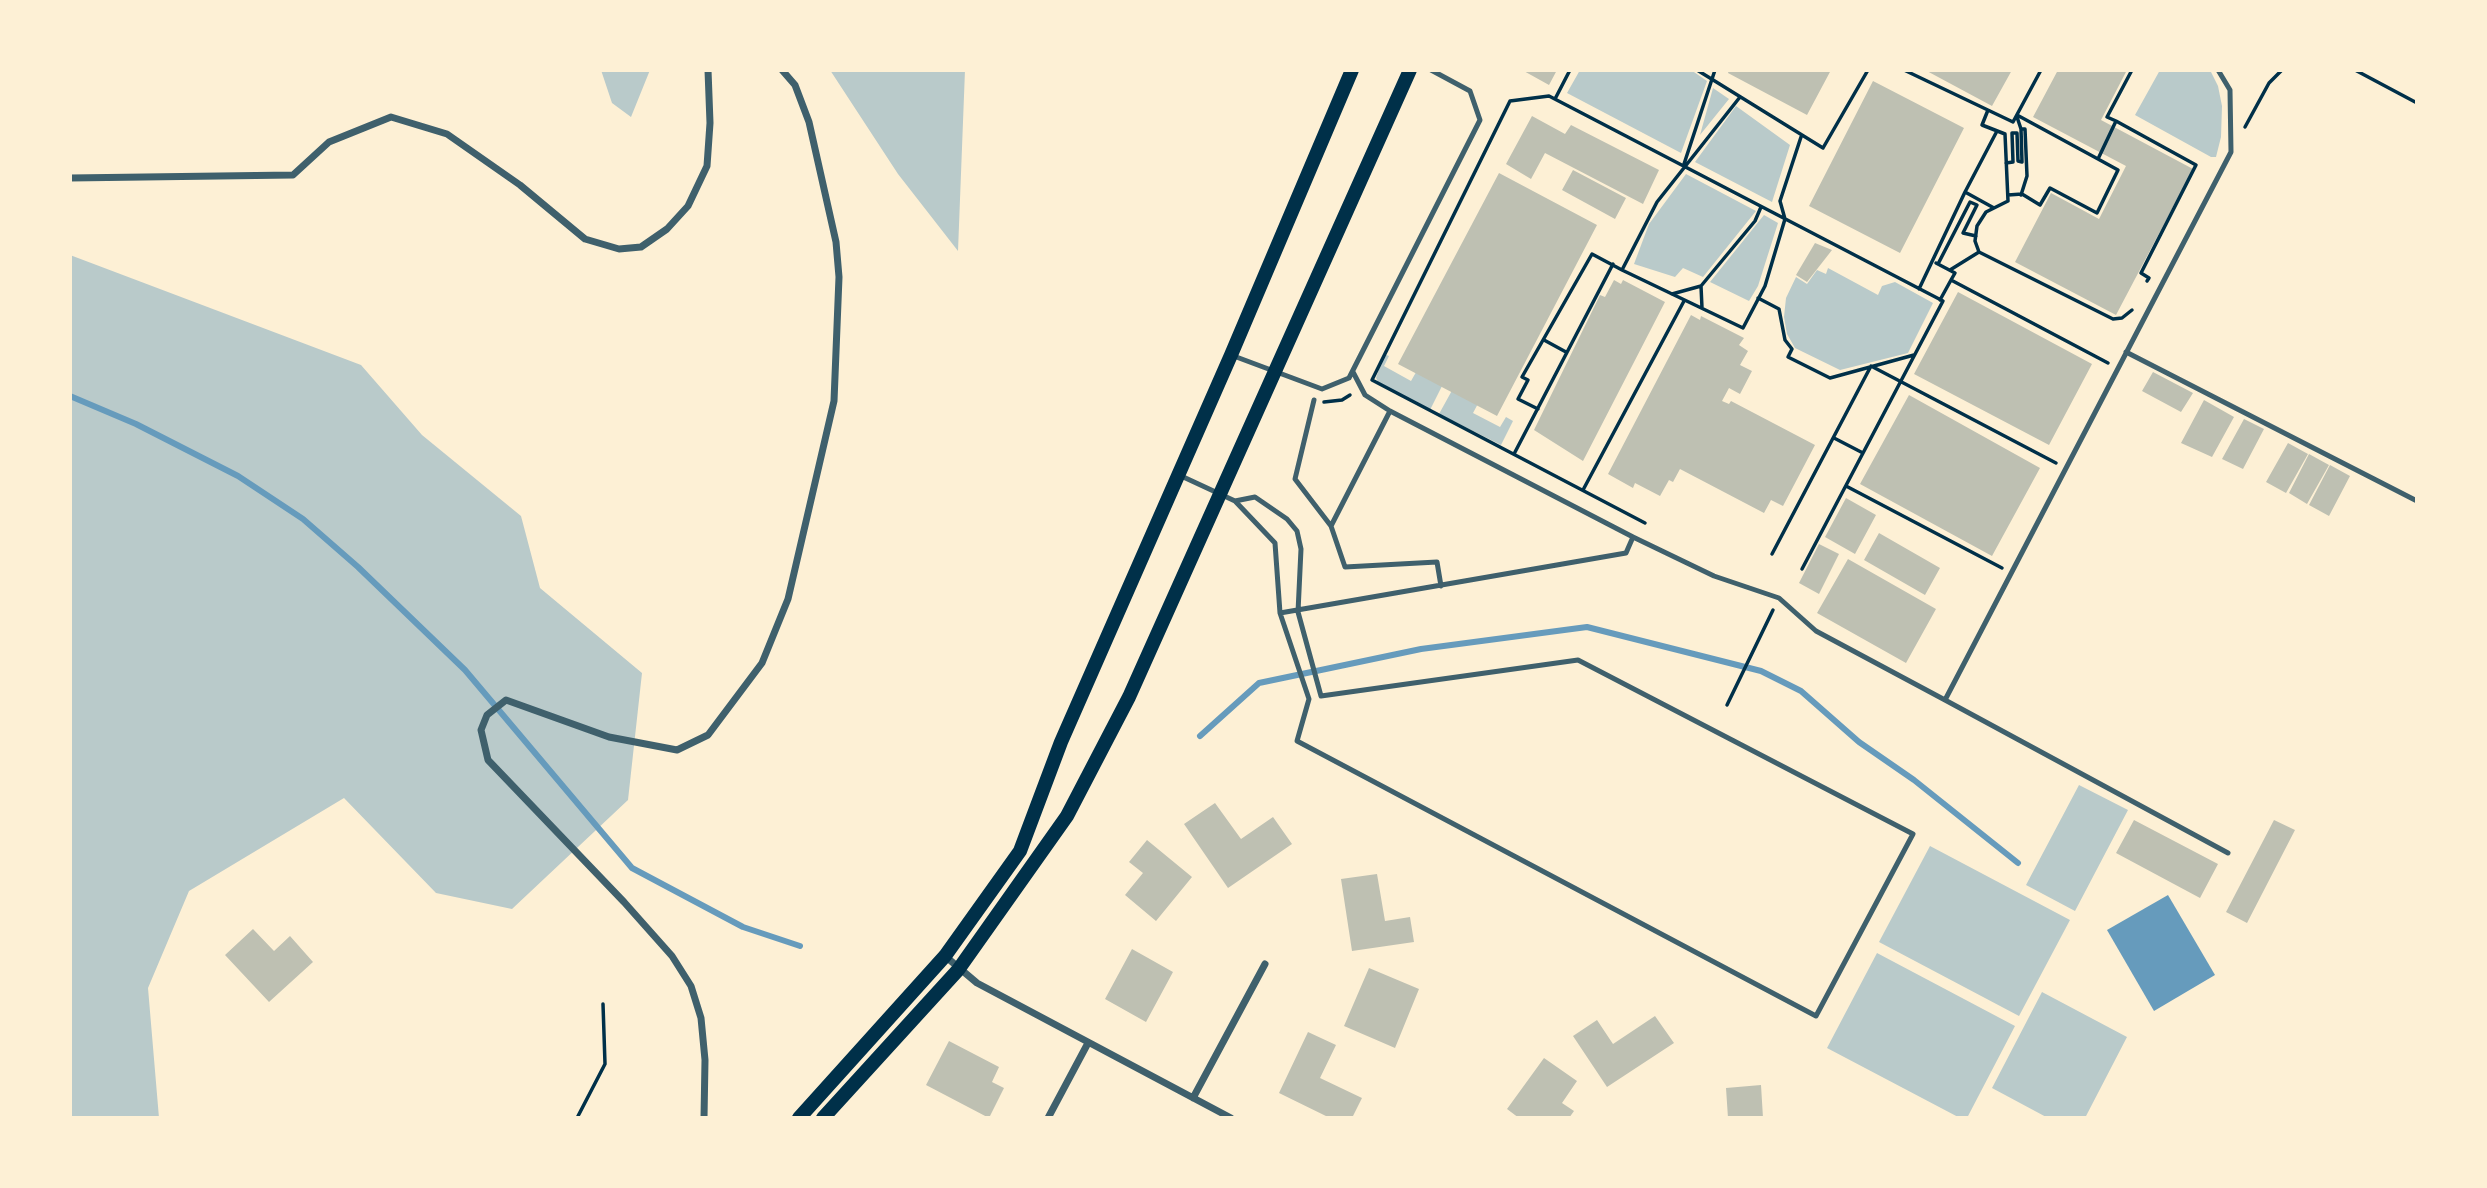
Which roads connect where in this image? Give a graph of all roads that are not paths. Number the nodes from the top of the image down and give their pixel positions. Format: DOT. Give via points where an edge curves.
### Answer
graph roads {
  1 [pos="708,70"];
  2 [pos="782,70"];
  3 [pos="1352,70"];
  4 [pos="1410,70"];
  5 [pos="1431,70"];
  6 [pos="2218,70"];
  7 [pos="70,178"];
  8 [pos="2126,352"];
  9 [pos="1231,355"];
  10 [pos="1275,372"];
  11 [pos="1353,372"];
  12 [pos="1314,400"];
  13 [pos="1390,411"];
  14 [pos="1179,475"];
  15 [pos="1220,493"];
  16 [pos="1235,500"];
  17 [pos="2417,501"];
  18 [pos="1331,526"];
  19 [pos="1633,537"];
  20 [pos="1441,586"];
  21 [pos="1298,612"];
  22 [pos="1280,613"];
  23 [pos="1945,700"];
  24 [pos="2228,853"];
  25 [pos="945,956"];
  26 [pos="1265,964"];
  27 [pos="958,970"];
  28 [pos="1088,1043"];
  29 [pos="1193,1098"];
  30 [pos="704,1118"];
  31 [pos="799,1118"];
  32 [pos="823,1118"];
  33 [pos="1048,1118"];
  34 [pos="1231,1118"];
  1 -- 7 [label="street" via="707,166 688,206 667,229 641,247 620,249 585,239 447,134 391,117 330,142 293,175"];
  2 -- 30 [label="street" via="795,85 810,122 839,277 834,401 788,598 762,663 708,735 677,750 609,737 506,700 487,715 481,730 488,760 656,938 691,986 701,1018"];
  3 -- 9 [label="main road"];
  4 -- 10 [label="main road"];
  5 -- 11 [label="lane" via="1470,91 1480,120"];
  6 -- 8 [label="lane" via="2230,90 2231,152"];
  8 -- 17 [label="lane"];
  8 -- 23 [label="lane"];
  9 -- 10 [label="lane"];
  9 -- 14 [label="main road"];
  10 -- 11 [label="lane" via="1322,389 1349,379"];
  10 -- 15 [label="main road"];
  11 -- 13 [label="lane" via="1365,395"];
  12 -- 18 [label="lane" via="1295,479"];
  13 -- 18 [label="lane"];
  13 -- 19 [label="lane"];
  14 -- 15 [label="lane"];
  14 -- 25 [label="main road" via="1060,742 1020,851"];
  15 -- 16 [label="lane"];
  15 -- 27 [label="main road" via="1129,697 1067,816"];
  16 -- 21 [label="lane" via="1255,497 1297,531 1301,549"];
  16 -- 22 [label="lane" via="1275,543"];
  18 -- 20 [label="lane" via="1345,567 1437,562"];
  19 -- 20 [label="lane" via="1626,553"];
  19 -- 23 [label="lane" via="1714,576 1779,598 1816,631"];
  20 -- 21 [label="lane"];
  21 -- 22 [label="lane"];
  21 -- 22 [label="lane" via="1321,696 1578,660 1913,834 1816,1016 1297,741 1309,699"];
  23 -- 24 [label="lane"];
  25 -- 27 [label="street"];
  25 -- 31 [label="main road"];
  26 -- 29 [label="street"];
  27 -- 28 [label="street"];
  27 -- 32 [label="main road"];
  28 -- 29 [label="street"];
  28 -- 33 [label="street"];
  29 -- 34 [label="street"];
}
